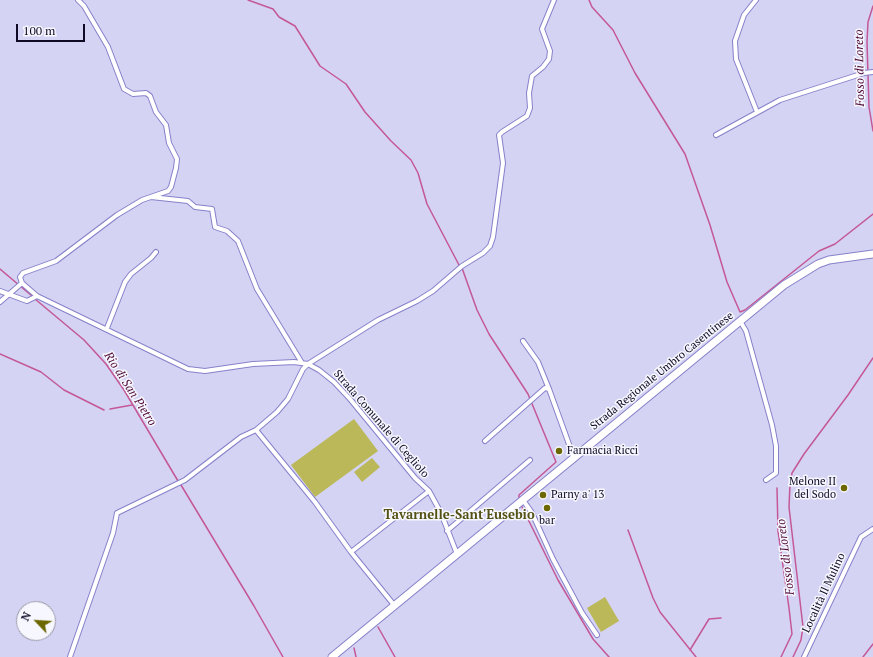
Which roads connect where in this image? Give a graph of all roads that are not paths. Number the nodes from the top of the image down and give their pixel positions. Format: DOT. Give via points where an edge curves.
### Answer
graph roads {
  1 [pos="78,0"];
  2 [pos="554,0"];
  3 [pos="756,0"];
  4 [pos="872,72"];
  5 [pos="757,112"];
  6 [pos="716,135"];
  7 [pos="151,197"];
  8 [pos="156,252"];
  9 [pos="873,254"];
  10 [pos="22,283"];
  11 [pos="0,291"];
  12 [pos="9,294"];
  13 [pos="37,296"];
  14 [pos="0,302"];
  15 [pos="740,321"];
  16 [pos="107,328"];
  17 [pos="523,341"];
  18 [pos="302,363"];
  19 [pos="308,364"];
  20 [pos="549,389"];
  21 [pos="256,430"];
  22 [pos="485,441"];
  23 [pos="574,458"];
  24 [pos="530,460"];
  25 [pos="766,480"];
  26 [pos="429,491"];
  27 [pos="523,500"];
  28 [pos="873,529"];
  29 [pos="447,531"];
  30 [pos="351,552"];
  31 [pos="457,554"];
  32 [pos="394,605"];
  33 [pos="597,635"];
  34 [pos="70,657"];
  35 [pos="332,657"];
  36 [pos="804,657"];
  1 -- 7 [label="street" via="108,47 124,89 133,94 146,93 150,96 156,112 166,125 169,143 177,159 176,168 168,191"];
  2 -- 19 [label="street" via="542,29 550,51 549,59 532,76 527,116 500,135 503,163 490,246 428,294 378,320"];
  3 -- 5 [label="street" via="744,15 735,41 736,59"];
  4 -- 5 [label="street" via="780,100"];
  5 -- 6 [label="street"];
  7 -- 10 [label="street" via="117,215 56,261 23,273 20,277"];
  7 -- 18 [label="street" via="188,201 195,207 212,209 215,227 227,231 238,241 257,289"];
  8 -- 16 [label="street" via="125,282"];
  9 -- 15 [label="main road, Strada Regionale Umbro Casentinese" via="818,264 784,285"];
  10 -- 12 [label="street"];
  10 -- 13 [label="street"];
  11 -- 12 [label="street"];
  12 -- 13 [label="street" via="27,301"];
  12 -- 14 [label="street"];
  13 -- 16 [label="street, Strada Comunale di Cegliolo"];
  15 -- 23 [label="main road, Strada Regionale Umbro Casentinese"];
  15 -- 25 [label="street" via="746,331 776,446 776,473"];
  16 -- 18 [label="street, Strada Comunale di Cegliolo" via="169,361 205,372 253,364"];
  17 -- 20 [label="street" via="538,362"];
  18 -- 19 [label="street, Strada Comunale di Cegliolo"];
  19 -- 21 [label="street" via="288,399"];
  19 -- 26 [label="street, Strada Comunale di Cegliolo" via="334,382"];
  20 -- 22 [label="street" via="545,388"];
  20 -- 23 [label="street"];
  21 -- 30 [label="street" via="315,502"];
  21 -- 34 [label="street" via="241,437 185,480 118,513"];
  23 -- 27 [label="main road, Strada Regionale Umbro Casentinese"];
  24 -- 29 [label="street"];
  26 -- 29 [label="street, Strada Comunale di Cegliolo"];
  26 -- 30 [label="street"];
  27 -- 31 [label="main road, Strada Regionale Umbro Casentinese"];
  27 -- 33 [label="street" via="582,613"];
  28 -- 36 [label="street, Località Il Mulino" via="861,537"];
  29 -- 31 [label="street, Strada Comunale di Cegliolo"];
  30 -- 32 [label="street"];
  31 -- 32 [label="main road, Strada Regionale Umbro Casentinese"];
  32 -- 35 [label="main road, Strada Regionale Umbro Casentinese"];
}
